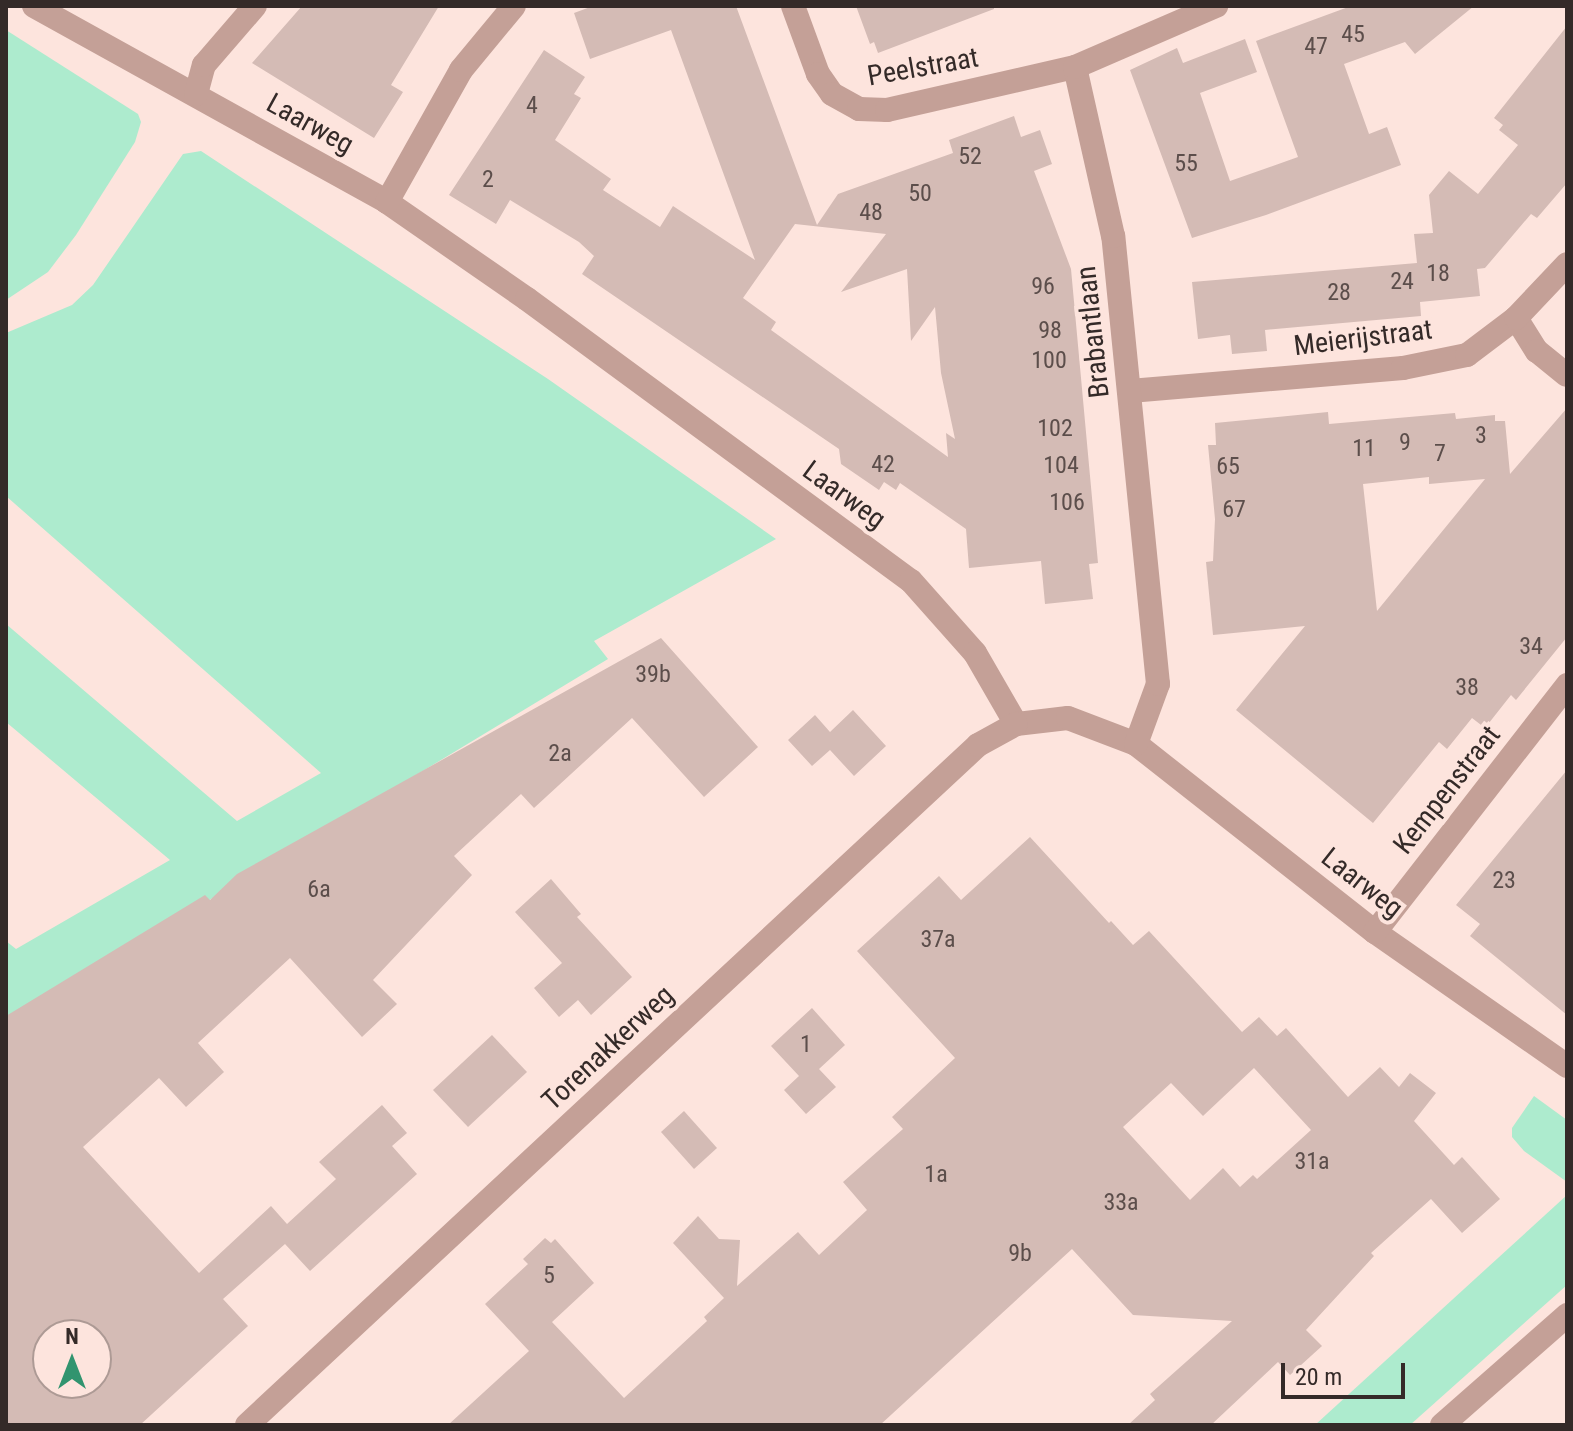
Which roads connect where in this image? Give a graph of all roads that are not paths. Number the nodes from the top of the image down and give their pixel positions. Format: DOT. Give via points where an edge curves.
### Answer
graph roads {
  1 [pos="34,6"];
  2 [pos="255,6"];
  3 [pos="514,6"];
  4 [pos="793,6"];
  5 [pos="1216,6"];
  6 [pos="1075,67"];
  7 [pos="196,94"];
  8 [pos="387,202"];
  9 [pos="1567,264"];
  10 [pos="1516,318"];
  11 [pos="1567,375"];
  12 [pos="1130,391"];
  13 [pos="1567,685"];
  14 [pos="1016,724"];
  15 [pos="1136,744"];
  16 [pos="1375,932"];
  17 [pos="1567,1066"];
  18 [pos="1567,1315"];
  19 [pos="247,1425"];
  20 [pos="1442,1425"];
  1 -- 7 [label="street, Laarweg"];
  2 -- 7 [label="street" via="204,65"];
  3 -- 8 [label="street" via="461,70"];
  4 -- 6 [label="street, Peelstraat" via="818,74 832,94 859,109 887,110"];
  5 -- 6 [label="street"];
  6 -- 12 [label="street, Brabantlaan" via="1113,236"];
  7 -- 8 [label="street, Laarweg"];
  8 -- 14 [label="street, Laarweg" via="911,581 975,653"];
  9 -- 10 [label="street, Meierijstraat"];
  10 -- 11 [label="street" via="1537,351"];
  10 -- 12 [label="street, Meierijstraat" via="1467,355 1403,368"];
  12 -- 15 [label="street, Brabantlaan" via="1158,684"];
  13 -- 16 [label="street, Kempenstraat"];
  14 -- 15 [label="street, Laarweg" via="1068,718"];
  14 -- 19 [label="street, Torenakkerweg" via="978,745"];
  15 -- 16 [label="street, Laarweg"];
  16 -- 17 [label="street, Laarweg"];
  18 -- 20 [label="street"];
}
